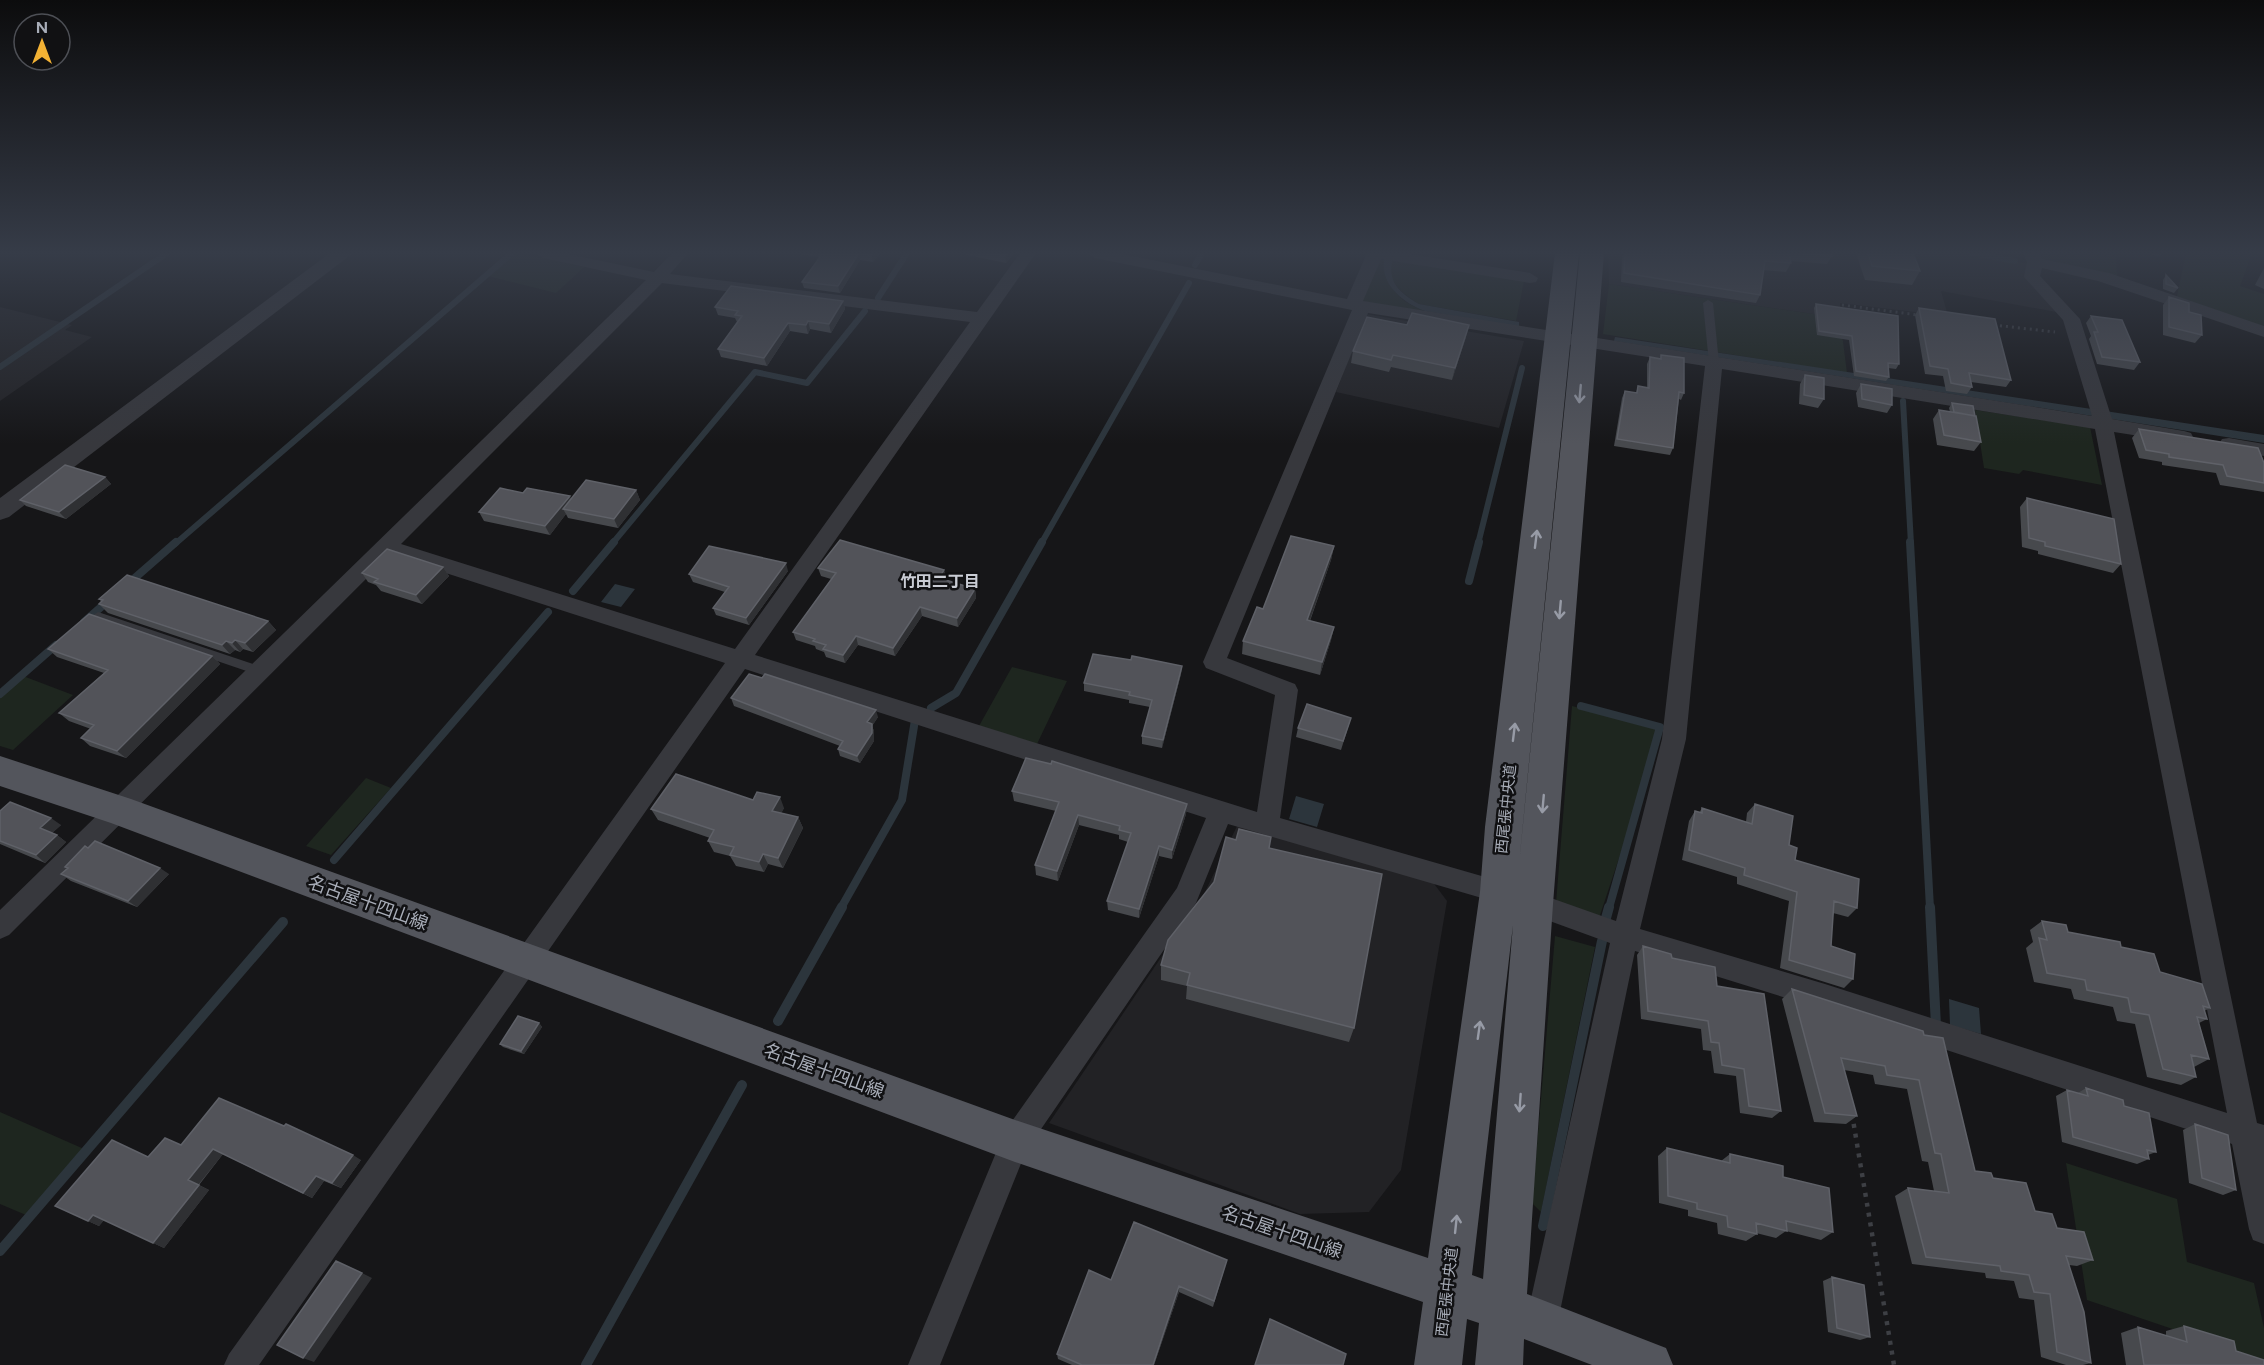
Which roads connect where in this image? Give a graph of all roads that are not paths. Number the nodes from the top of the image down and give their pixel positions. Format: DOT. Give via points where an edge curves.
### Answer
graph roads {
  1 [pos="258,317"];
  2 [pos="619,317"];
  3 [pos="972,317"];
  4 [pos="1352,317"];
  5 [pos="1429,317"];
  6 [pos="1571,317"];
  7 [pos="1577,317"];
  8 [pos="1709,317"];
  9 [pos="2069,317"];
  10 [pos="2219,317"];
  11 [pos="983,318"];
  12 [pos="2264,332"];
  13 [pos="1572,340"];
  14 [pos="1713,358"];
  15 [pos="2102,417"];
  16 [pos="2264,450"];
  17 [pos="0,511"];
  18 [pos="385,546"];
  19 [pos="98,616"];
  20 [pos="743,659"];
  21 [pos="258,670"];
  22 [pos="0,771"];
  23 [pos="118,810"];
  24 [pos="1221,812"];
  25 [pos="1267,825"];
  26 [pos="1500,892"];
  27 [pos="1534,904"];
  28 [pos="0,927"];
  29 [pos="1625,936"];
  30 [pos="526,962"];
  31 [pos="2254,1137"];
  32 [pos="1015,1141"];
  33 [pos="2264,1229"];
  34 [pos="1448,1288"];
  35 [pos="1523,1316"];
  36 [pos="240,1365"];
  37 [pos="924,1365"];
  38 [pos="1438,1365"];
  39 [pos="1499,1365"];
  40 [pos="1649,1365"];
  1 -- 17 [label="street"];
  2 -- 18 [label="street"];
  3 -- 11 [label="street"];
  4 -- 25 [label="street" via="1214,662 1287,690"];
  5 -- 13 [label="street"];
  6 -- 13 [label="main road, 西尾張中央道"];
  7 -- 13 [label="main road, 西尾張中央道"];
  8 -- 14 [label="lane"];
  9 -- 15 [label="street"];
  10 -- 12 [label="street"];
  11 -- 20 [label="street"];
  13 -- 14 [label="street"];
  26 -- 13 [label="main road, 西尾張中央道, one-way" via="1505,816"];
  13 -- 27 [label="main road, 西尾張中央道, one-way"];
  14 -- 15 [label="street"];
  14 -- 29 [label="street" via="1674,739"];
  15 -- 16 [label="street"];
  15 -- 31 [label="street"];
  18 -- 20 [label="street"];
  18 -- 21 [label="street"];
  19 -- 21 [label="lane"];
  20 -- 24 [label="street"];
  20 -- 30 [label="street"];
  21 -- 23 [label="street"];
  22 -- 23 [label="main road, 名古屋十四山線"];
  23 -- 28 [label="street"];
  23 -- 30 [label="main road, 名古屋十四山線"];
  24 -- 25 [label="street"];
  24 -- 32 [label="street" via="1187,895"];
  25 -- 26 [label="street"];
  34 -- 26 [label="main road, 西尾張中央道, one-way" via="1472,1081"];
  27 -- 29 [label="street"];
  27 -- 35 [label="main road, 西尾張中央道, one-way"];
  29 -- 31 [label="street"];
  29 -- 35 [label="street"];
  30 -- 32 [label="main road, 名古屋十四山線"];
  30 -- 36 [label="street"];
  31 -- 33 [label="street"];
  32 -- 34 [label="main road, 名古屋十四山線"];
  32 -- 37 [label="street"];
  34 -- 35 [label="main road, 名古屋十四山線"];
  34 -- 38 [label="main road, 西尾張中央道"];
  35 -- 39 [label="main road, 西尾張中央道"];
  35 -- 40 [label="main road, 名古屋十四山線"];
}
